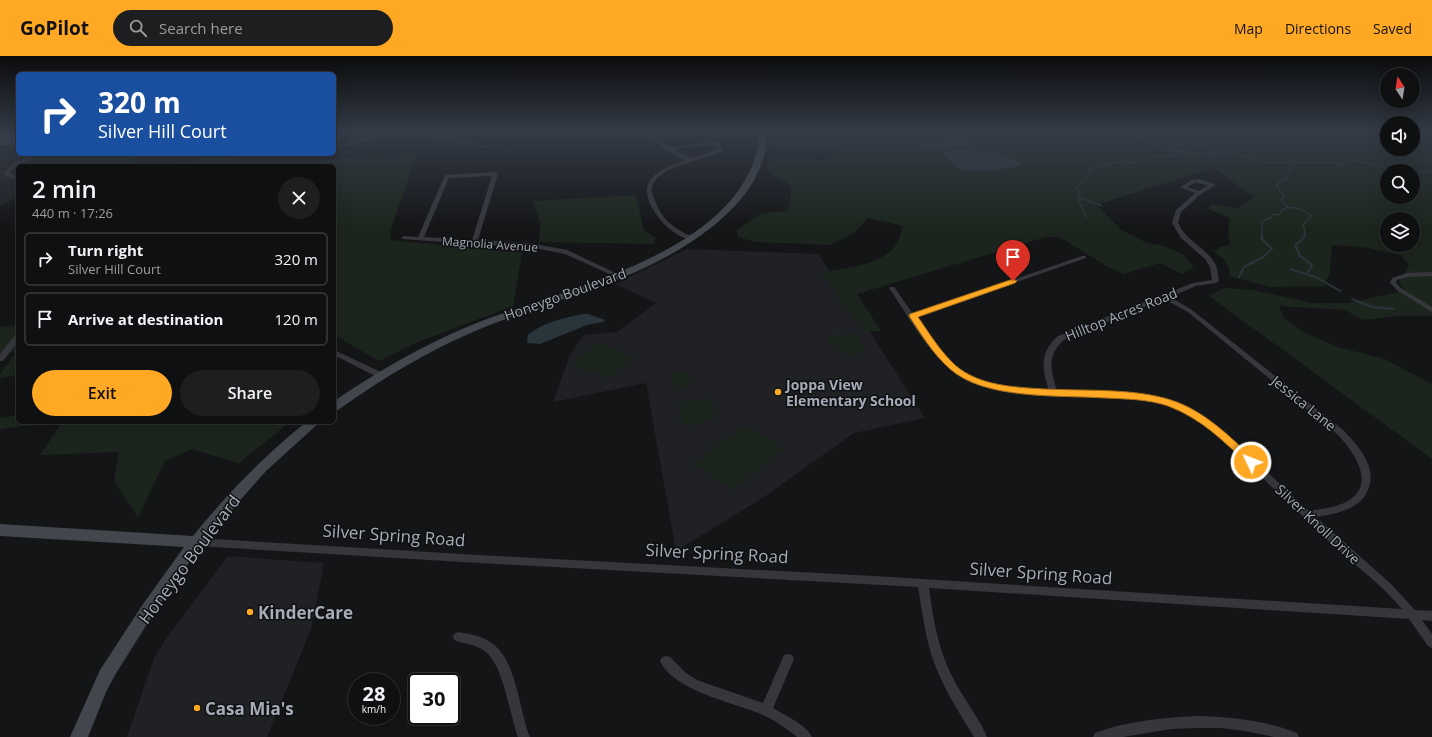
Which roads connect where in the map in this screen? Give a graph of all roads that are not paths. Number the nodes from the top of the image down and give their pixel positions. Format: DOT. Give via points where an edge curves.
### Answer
graph roads {
  1 [pos="680,164"];
  2 [pos="758,164"];
  3 [pos="16,165"];
  4 [pos="16,178"];
  5 [pos="1199,193"];
  6 [pos="404,238"];
  7 [pos="691,238"];
  8 [pos="420,239"];
  9 [pos="474,243"];
  10 [pos="1084,257"];
  11 [pos="1432,274"];
  12 [pos="618,276"];
  13 [pos="892,288"];
  14 [pos="1164,296"];
  15 [pos="1432,310"];
  16 [pos="913,316"];
  17 [pos="16,339"];
  18 [pos="336,353"];
  19 [pos="0,359"];
  20 [pos="380,375"];
  21 [pos="1052,392"];
  22 [pos="336,406"];
  23 [pos="312,424"];
  24 [pos="1307,515"];
  25 [pos="0,530"];
  26 [pos="198,542"];
  27 [pos="923,584"];
  28 [pos="1412,615"];
  29 [pos="1432,616"];
  30 [pos="458,638"];
  31 [pos="1432,643"];
  32 [pos="788,659"];
  33 [pos="666,661"];
  34 [pos="766,710"];
  35 [pos="79,737"];
  36 [pos="524,737"];
  37 [pos="806,737"];
  38 [pos="981,737"];
  39 [pos="1099,737"];
  40 [pos="1293,737"];
  1 -- 7 [label="street" via="659,173 650,182 648,191 663,222"];
  2 -- 7 [label="main road, Honeygo Boulevard" via="740,195 723,213"];
  3 -- 4 [label="street" via="6,173"];
  5 -- 14 [label="street, Hilltop Acres Road" via="1178,211 1175,223 1184,238 1210,261 1216,281 1200,282"];
  6 -- 8 [label="street, Magnolia Avenue"];
  7 -- 12 [label="main road, Honeygo Boulevard"];
  8 -- 9 [label="street, Magnolia Avenue"];
  8 -- 9 [label="street" via="447,176 495,174"];
  9 -- 12 [label="street, Magnolia Avenue" via="530,245 567,252"];
  10 -- 16 [label="street"];
  11 -- 15 [label="street" via="1401,276 1394,279 1393,283"];
  12 -- 20 [label="main road, Honeygo Boulevard" via="462,333"];
  13 -- 16 [label="street, Silver Knoll Drive"];
  14 -- 21 [label="street, Hilltop Acres Road" via="1056,342 1048,355 1046,366"];
  14 -- 24 [label="street, Jessica Lane" via="1190,311 1340,432 1358,453 1366,468 1366,483 1360,496 1343,507"];
  16 -- 21 [label="street, Silver Knoll Drive" via="937,350 960,373 996,388"];
  17 -- 19 [label="street"];
  18 -- 20 [label="street"];
  20 -- 22 [label="main road, Honeygo Boulevard"];
  21 -- 24 [label="street, Silver Knoll Drive" via="1150,398 1186,410 1218,430"];
  23 -- 26 [label="main road, Honeygo Boulevard" via="280,451 243,489"];
  24 -- 28 [label="street, Silver Knoll Drive" via="1387,586"];
  25 -- 26 [label="main road, Silver Spring Road"];
  26 -- 27 [label="street, Silver Spring Road"];
  26 -- 35 [label="main road, Honeygo Boulevard" via="159,592 103,681"];
  27 -- 28 [label="street, Silver Spring Road"];
  27 -- 38 [label="street" via="929,623 939,661 954,693"];
  28 -- 29 [label="street, Silver Spring Road"];
  28 -- 31 [label="street, Silver Knoll Drive"];
  30 -- 36 [label="street" via="483,644 496,655 503,668"];
  32 -- 34 [label="street"];
  33 -- 34 [label="street" via="693,684"];
  34 -- 37 [label="street"];
  39 -- 40 [label="street" via="1138,728 1219,721"];
}
